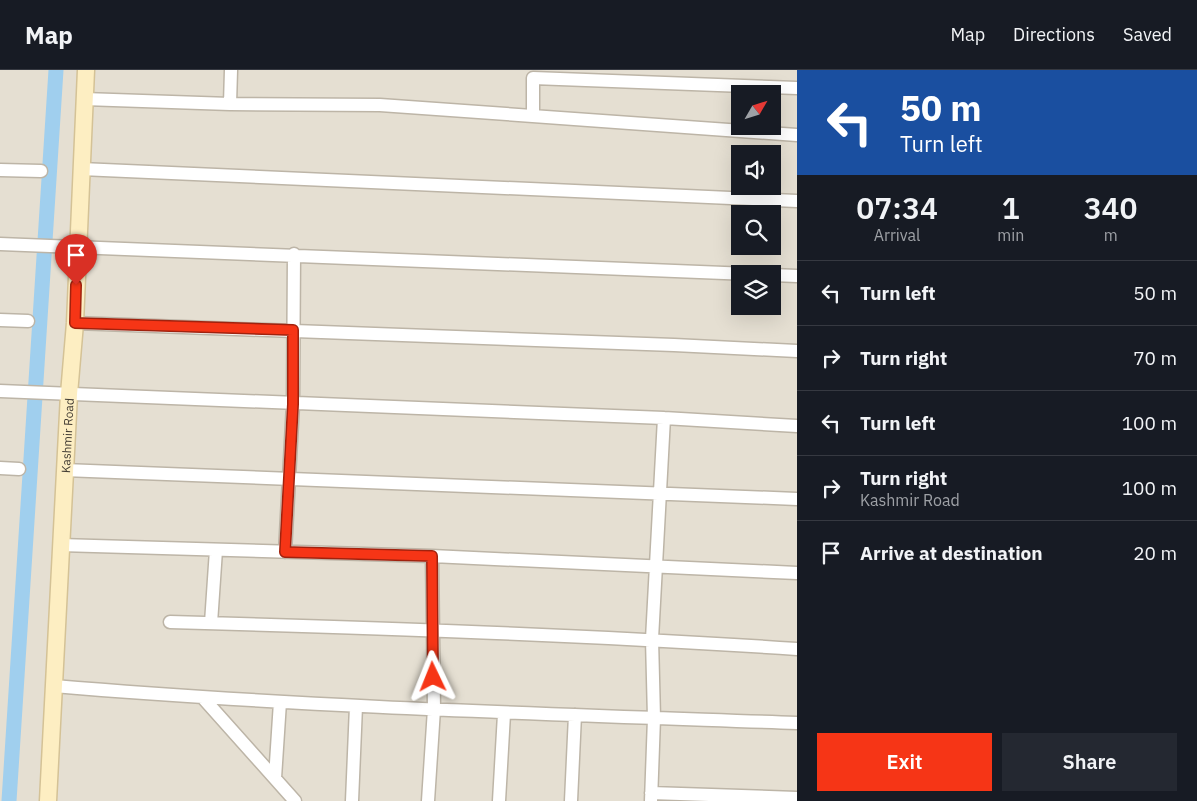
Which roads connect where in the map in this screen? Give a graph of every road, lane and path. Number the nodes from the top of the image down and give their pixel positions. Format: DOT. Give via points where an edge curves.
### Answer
graph roads {
  1 [pos="86,70"];
  2 [pos="231,70"];
  3 [pos="533,74"];
  4 [pos="797,88"];
  5 [pos="84,99"];
  6 [pos="230,104"];
  7 [pos="533,116"];
  8 [pos="797,135"];
  9 [pos="81,169"];
  10 [pos="0,170"];
  11 [pos="41,172"];
  12 [pos="797,201"];
  13 [pos="6,244"];
  14 [pos="76,247"];
  15 [pos="294,254"];
  16 [pos="731,273"];
  17 [pos="781,275"];
  18 [pos="797,276"];
  19 [pos="0,320"];
  20 [pos="28,321"];
  21 [pos="75,323"];
  22 [pos="293,330"];
  23 [pos="797,351"];
  24 [pos="1,391"];
  25 [pos="68,394"];
  26 [pos="293,404"];
  27 [pos="664,418"];
  28 [pos="797,426"];
  29 [pos="0,468"];
  30 [pos="19,469"];
  31 [pos="64,470"];
  32 [pos="290,480"];
  33 [pos="660,493"];
  34 [pos="797,499"];
  35 [pos="60,545"];
  36 [pos="216,550"];
  37 [pos="285,552"];
  38 [pos="432,556"];
  39 [pos="656,566"];
  40 [pos="797,573"];
  41 [pos="170,622"];
  42 [pos="212,623"];
  43 [pos="431,629"];
  44 [pos="652,639"];
  45 [pos="797,649"];
  46 [pos="54,686"];
  47 [pos="204,699"];
  48 [pos="280,702"];
  49 [pos="356,706"];
  50 [pos="434,709"];
  51 [pos="504,714"];
  52 [pos="575,715"];
  53 [pos="654,718"];
  54 [pos="797,723"];
  55 [pos="275,778"];
  56 [pos="651,797"];
  57 [pos="797,798"];
  58 [pos="48,801"];
  59 [pos="295,801"];
  60 [pos="352,801"];
  61 [pos="428,801"];
  62 [pos="499,801"];
  63 [pos="571,801"];
  1 -- 5 [label="main road, Kashmir Road"];
  2 -- 6 [label="street"];
  3 -- 4 [label="street"];
  3 -- 7 [label="street"];
  5 -- 6 [label="street"];
  5 -- 9 [label="main road, Kashmir Road"];
  6 -- 7 [label="street" via="380,105"];
  7 -- 8 [label="street"];
  9 -- 12 [label="street"];
  9 -- 14 [label="main road, Kashmir Road"];
  10 -- 11 [label="street"];
  13 -- 14 [label="street"];
  14 -- 15 [label="street"];
  14 -- 21 [label="main road, Kashmir Road"];
  15 -- 16 [label="street"];
  15 -- 22 [label="street"];
  17 -- 18 [label="street"];
  19 -- 20 [label="street"];
  21 -- 22 [label="street"];
  21 -- 25 [label="main road, Kashmir Road"];
  22 -- 23 [label="street"];
  22 -- 26 [label="street"];
  24 -- 25 [label="street"];
  25 -- 26 [label="street"];
  25 -- 31 [label="main road, Kashmir Road"];
  26 -- 27 [label="street"];
  26 -- 32 [label="street"];
  27 -- 28 [label="street"];
  27 -- 33 [label="street"];
  29 -- 30 [label="street"];
  31 -- 32 [label="street"];
  31 -- 35 [label="main road, Kashmir Road"];
  32 -- 33 [label="street"];
  32 -- 37 [label="street"];
  33 -- 34 [label="street"];
  33 -- 39 [label="street"];
  35 -- 36 [label="street"];
  35 -- 46 [label="main road, Kashmir Road"];
  36 -- 37 [label="street"];
  36 -- 42 [label="street"];
  37 -- 38 [label="street"];
  38 -- 39 [label="street"];
  38 -- 43 [label="street"];
  39 -- 40 [label="street"];
  39 -- 44 [label="street"];
  41 -- 42 [label="street"];
  42 -- 43 [label="street"];
  43 -- 44 [label="street"];
  43 -- 50 [label="street"];
  44 -- 45 [label="street"];
  44 -- 53 [label="street"];
  46 -- 47 [label="street"];
  46 -- 58 [label="main road, Kashmir Road"];
  47 -- 48 [label="street"];
  47 -- 55 [label="street"];
  48 -- 49 [label="street"];
  48 -- 55 [label="street"];
  49 -- 50 [label="street"];
  49 -- 60 [label="street"];
  50 -- 51 [label="street"];
  50 -- 61 [label="street"];
  51 -- 52 [label="street"];
  51 -- 62 [label="street"];
  52 -- 53 [label="street"];
  52 -- 63 [label="street"];
  53 -- 54 [label="street"];
  53 -- 56 [label="street"];
  55 -- 59 [label="street"];
  56 -- 57 [label="street"];
}
